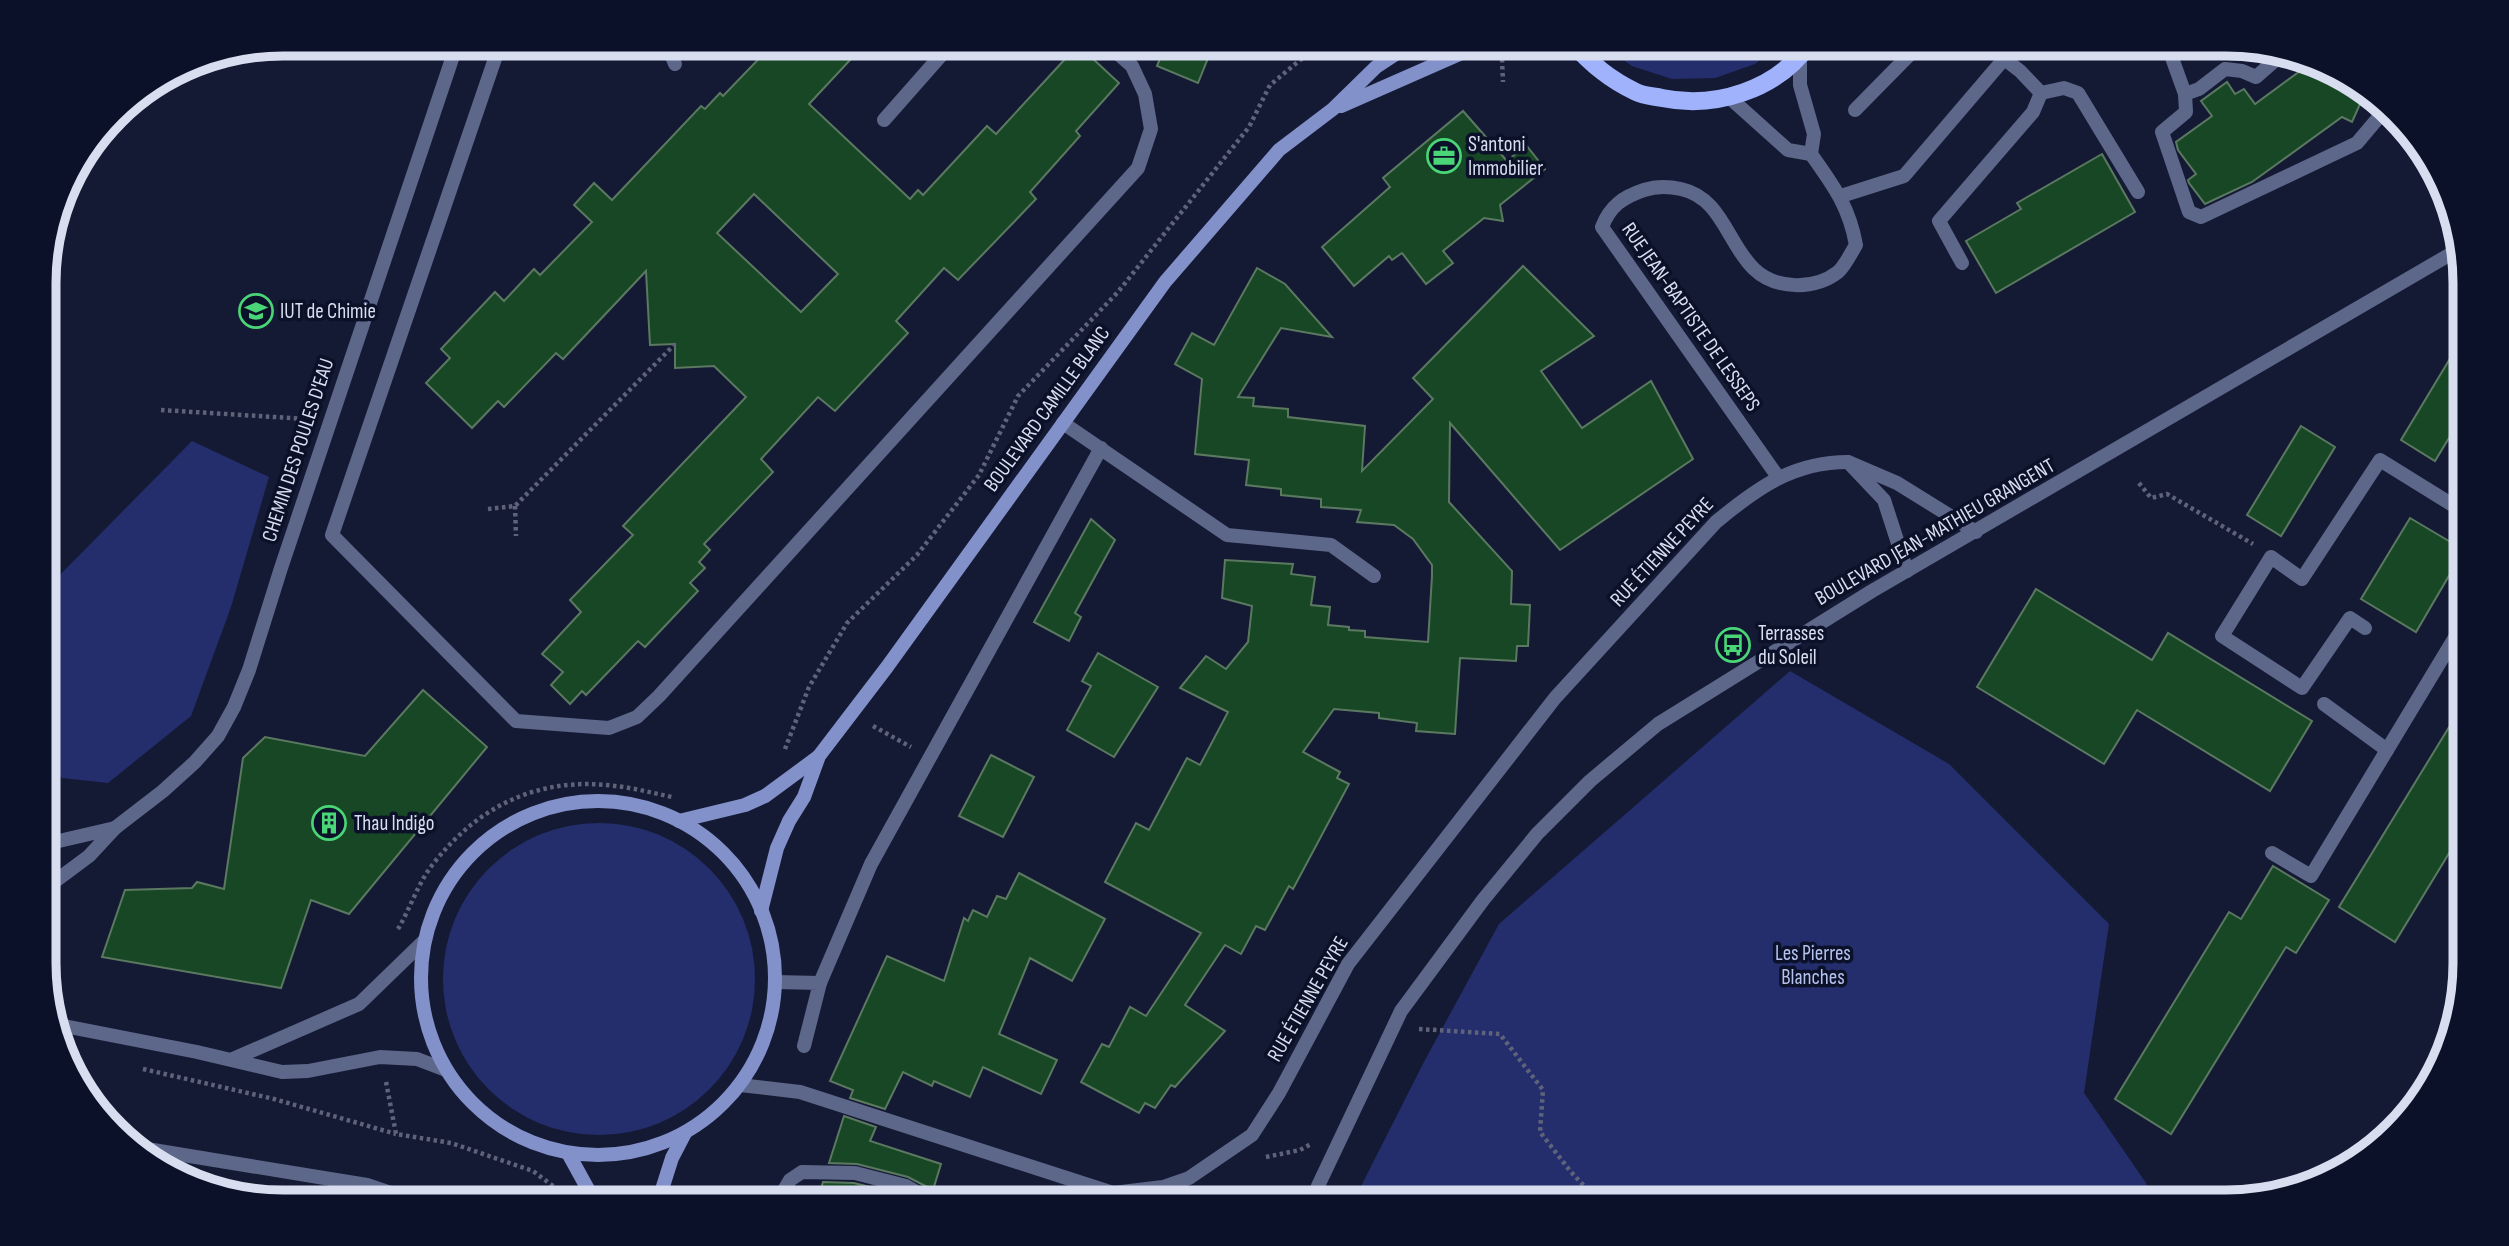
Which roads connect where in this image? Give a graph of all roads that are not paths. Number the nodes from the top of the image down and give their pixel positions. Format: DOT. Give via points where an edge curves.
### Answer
graph roads {
  1 [pos="453,56"];
  2 [pos="496,56"];
  3 [pos="672,56"];
  4 [pos="940,56"];
  5 [pos="1121,56"];
  6 [pos="1393,56"];
  7 [pos="1454,56"];
  8 [pos="1584,56"];
  9 [pos="1797,56"];
  10 [pos="1803,56"];
  11 [pos="1908,56"];
  12 [pos="2000,56"];
  13 [pos="2007,56"];
  14 [pos="2171,56"];
  15 [pos="2004,59"];
  16 [pos="2274,61"];
  17 [pos="676,64"];
  18 [pos="2041,93"];
  19 [pos="2185,94"];
  20 [pos="1730,98"];
  21 [pos="1333,109"];
  22 [pos="1854,110"];
  23 [pos="2380,116"];
  24 [pos="884,120"];
  25 [pos="1811,154"];
  26 [pos="2138,192"];
  27 [pos="1841,196"];
  28 [pos="2451,254"];
  29 [pos="1962,263"];
  30 [pos="1063,423"];
  31 [pos="1101,448"];
  32 [pos="1848,462"];
  33 [pos="1778,477"];
  34 [pos="2453,501"];
  35 [pos="1976,532"];
  36 [pos="1907,570"];
  37 [pos="1374,576"];
  38 [pos="2365,628"];
  39 [pos="2453,641"];
  40 [pos="2324,704"];
  41 [pos="2387,750"];
  42 [pos="819,756"];
  43 [pos="679,821"];
  44 [pos="115,828"];
  45 [pos="56,842"];
  46 [pos="2272,853"];
  47 [pos="56,881"];
  48 [pos="761,911"];
  49 [pos="424,941"];
  50 [pos="775,982"];
  51 [pos="820,984"];
  52 [pos="66,1027"];
  53 [pos="804,1046"];
  54 [pos="233,1059"];
  55 [pos="446,1070"];
  56 [pos="740,1085"];
  57 [pos="685,1133"];
  58 [pos="155,1150"];
  59 [pos="568,1153"];
  60 [pos="382,1190"];
  61 [pos="588,1190"];
  62 [pos="662,1190"];
  63 [pos="784,1190"];
  64 [pos="913,1190"];
  65 [pos="1105,1190"];
  66 [pos="1138,1190"];
  67 [pos="1317,1190"];
  1 -- 44 [label="street, CHEMIN DES POULES D'EAU" via="234,707 218,736 195,762"];
  2 -- 5 [label="street" via="332,535 516,721 609,728 636,717 659,696 1139,168 1151,129 1145,94 1132,66"];
  3 -- 17 [label="street"];
  4 -- 24 [label="street"];
  6 -- 21 [label="main road, BOULEVARD CAMILLE BLANC"];
  7 -- 21 [label="main road, BOULEVARD CAMILLE BLANC"];
  8 -- 20 [label="main road" via="1598,71 1639,93 1684,103"];
  9 -- 20 [label="main road" via="1767,82"];
  10 -- 25 [label="street" via="1800,85 1814,134"];
  11 -- 22 [label="street"];
  12 -- 15 [label="street"];
  13 -- 15 [label="street"];
  14 -- 19 [label="street"];
  15 -- 18 [label="street"];
  15 -- 27 [label="street" via="1904,176"];
  16 -- 19 [label="street" via="2256,76 2225,69"];
  18 -- 26 [label="street" via="2064,88 2078,93"];
  18 -- 29 [label="street" via="2033,113 1939,221"];
  19 -- 23 [label="street" via="2186,112 2162,132 2189,212 2202,217 2357,143"];
  20 -- 25 [label="street" via="1788,150"];
  21 -- 30 [label="main road, BOULEVARD CAMILLE BLANC" via="1279,150 1213,225 1165,282"];
  25 -- 27 [label="street, RUE JEAN-BAPTISTE DE LESSEPS"];
  27 -- 33 [label="street, RUE JEAN-BAPTISTE DE LESSEPS" via="1856,245 1839,271 1801,285 1785,285 1754,269 1717,213 1691,191 1652,187 1634,194 1612,208 1602,227"];
  28 -- 35 [label="street, BOULEVARD JEAN-MATHIEU GRANGENT"];
  30 -- 31 [label="street"];
  30 -- 42 [label="main road, BOULEVARD CAMILLE BLANC"];
  31 -- 37 [label="street" via="1227,535 1331,545"];
  31 -- 51 [label="street" via="872,864"];
  32 -- 33 [label="street, RUE ÉTIENNE PEYRE" via="1831,462"];
  32 -- 35 [label="street" via="1897,483"];
  32 -- 36 [label="street" via="1884,500"];
  33 -- 66 [label="street, RUE ÉTIENNE PEYRE" via="1716,522 1556,698 1348,964 1252,1135 1189,1178"];
  34 -- 38 [label="street" via="2451,504 2380,460 2302,579 2271,557 2222,636 2302,688 2350,618"];
  35 -- 36 [label="street, BOULEVARD JEAN-MATHIEU GRANGENT"];
  36 -- 67 [label="street, BOULEVARD JEAN-MATHIEU GRANGENT" via="1658,724 1590,781 1537,834 1401,1011"];
  39 -- 41 [label="street"];
  40 -- 41 [label="street"];
  41 -- 46 [label="street" via="2311,876"];
  42 -- 43 [label="main road, BOULEVARD CAMILLE BLANC" via="765,796"];
  42 -- 48 [label="main road, BOULEVARD CAMILLE BLANC" via="777,848"];
  43 -- 48 [label="main road" via="713,844 741,874"];
  43 -- 49 [label="main road" via="641,806 600,801 560,804 522,818 487,839 458,868 437,902"];
  44 -- 45 [label="street, CHEMIN DES POULES D'EAU"];
  44 -- 47 [label="street, CHEMIN DES POULES D'EAU" via="89,856"];
  48 -- 50 [label="main road" via="772,946"];
  49 -- 54 [label="street" via="359,1004"];
  49 -- 55 [label="main road" via="420,985 428,1029"];
  50 -- 51 [label="street"];
  50 -- 56 [label="main road" via="759,1053"];
  51 -- 53 [label="street"];
  52 -- 54 [label="street"];
  54 -- 55 [label="street" via="282,1072 380,1057 416,1059"];
  55 -- 59 [label="main road" via="478,1109 520,1138"];
  56 -- 57 [label="main road" via="715,1112"];
  56 -- 65 [label="street, RUE ÉTIENNE PEYRE" via="800,1092"];
  57 -- 59 [label="main road" via="648,1149 609,1155"];
  57 -- 62 [label="main road"];
  58 -- 60 [label="street"];
  59 -- 61 [label="main road"];
  63 -- 64 [label="street" via="802,1172 855,1172"];
}
